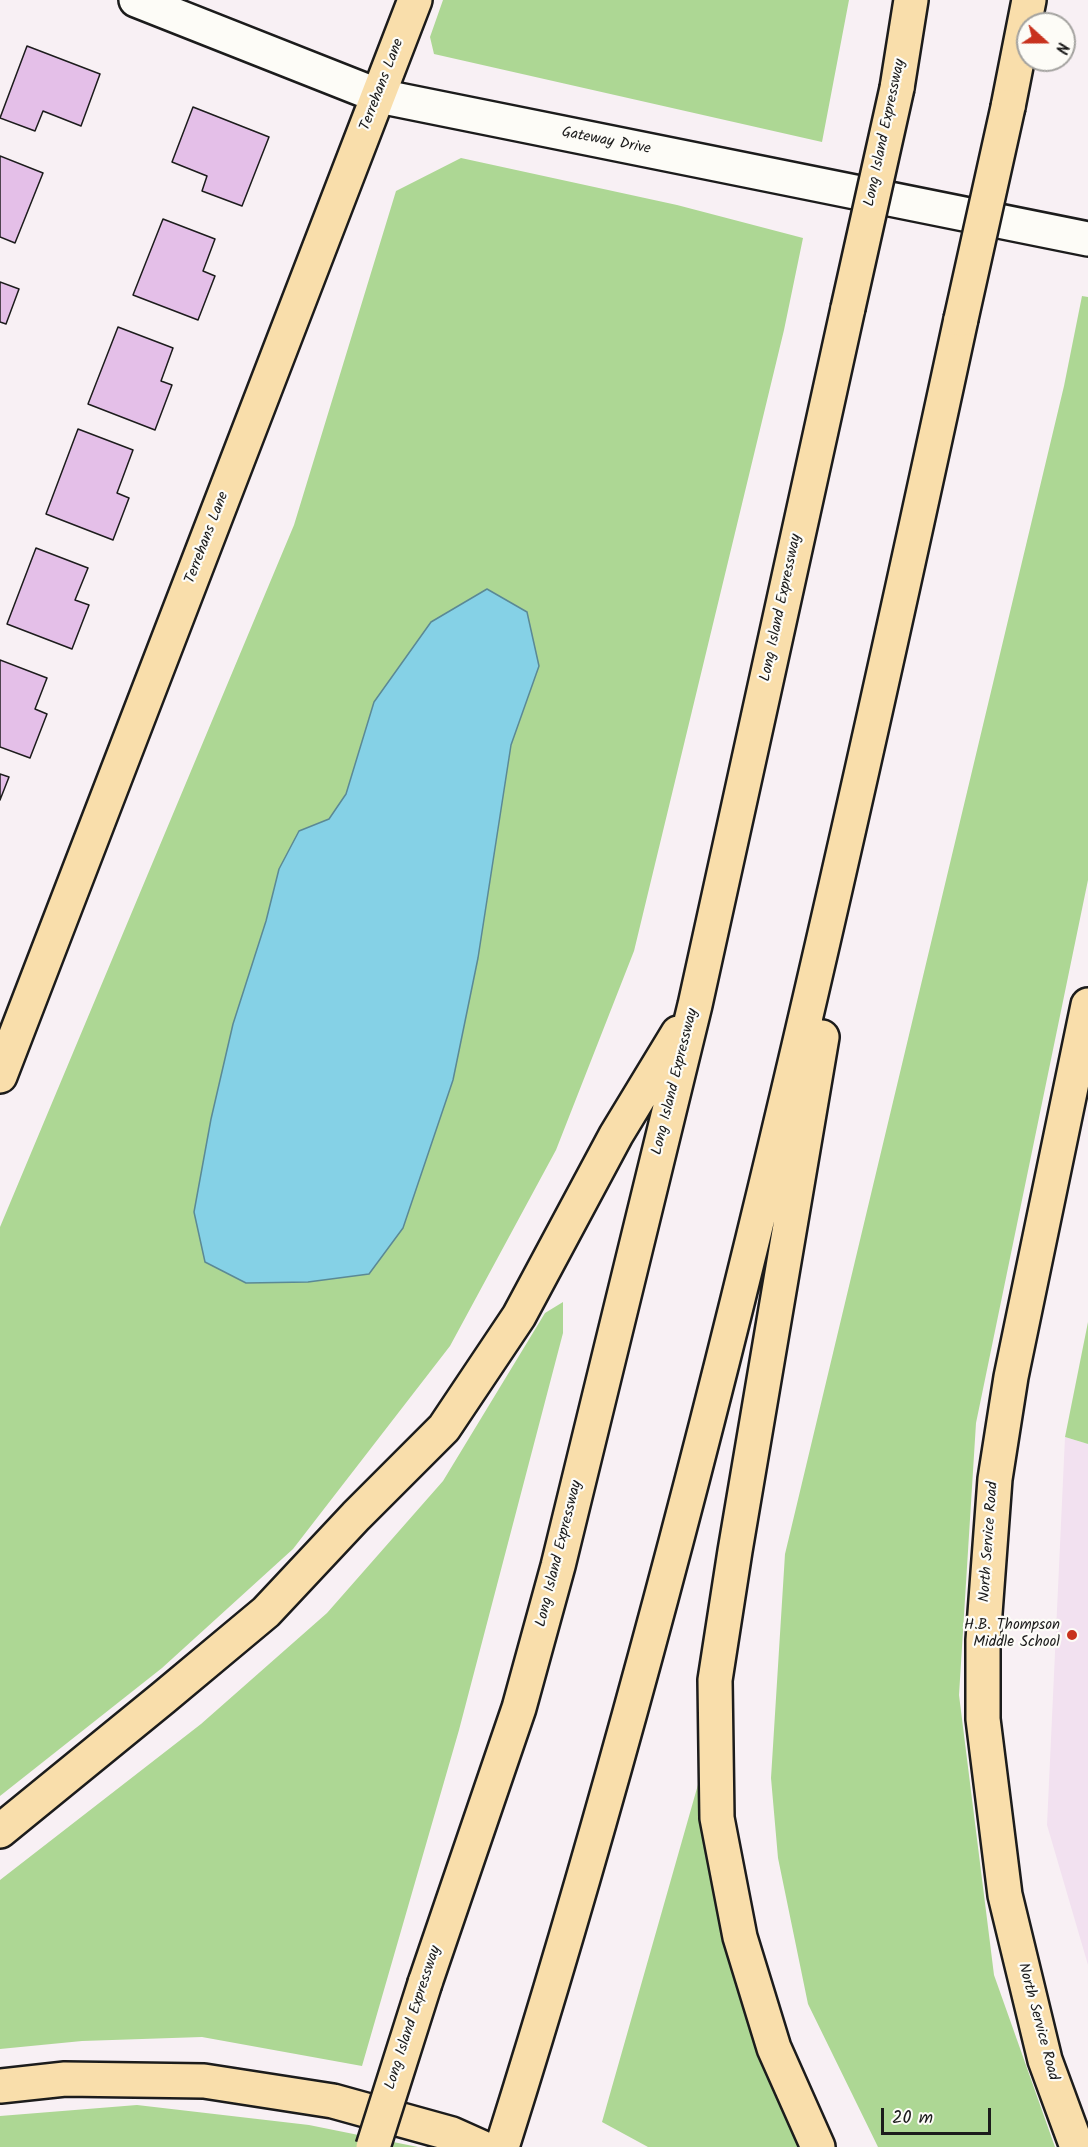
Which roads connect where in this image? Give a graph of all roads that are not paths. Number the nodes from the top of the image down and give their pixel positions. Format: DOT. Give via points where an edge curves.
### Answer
graph roads {
  1 [pos="136,0"];
  2 [pos="415,0"];
  3 [pos="911,0"];
  4 [pos="1029,0"];
  5 [pos="379,96"];
  6 [pos="1088,239"];
  7 [pos="880,698"];
  8 [pos="695,1005"];
  9 [pos="1088,1005"];
  10 [pos="1083,1051"];
  11 [pos="0,1076"];
  12 [pos="0,1831"];
  13 [pos="0,2086"];
  14 [pos="373,2147"];
  15 [pos="481,2147"];
  16 [pos="502,2147"];
  17 [pos="818,2147"];
  18 [pos="1077,2147"];
  1 -- 5 [label="street, Gateway Drive"];
  2 -- 5 [label="main road, Terrehans Lane"];
  3 -- 8 [label="main road, Long Island Expressway, bridge" via="897,88"];
  4 -- 7 [label="main road, bridge"];
  5 -- 6 [label="street, Gateway Drive"];
  5 -- 11 [label="main road, Terrehans Lane"];
  7 -- 16 [label="main road" via="704,1432 629,1716 543,2019"];
  7 -- 17 [label="main road" via="715,1680 717,1818 740,1937 774,2048"];
  8 -- 12 [label="main road" via="616,1135 519,1316 444,1428 266,1612"];
  8 -- 14 [label="main road, Long Island Expressway, bridge" via="558,1566 519,1708 424,1983"];
  9 -- 10 [label="main road, North Service Road"];
  10 -- 18 [label="main road, North Service Road" via="1011,1377 997,1467 983,1640 983,1719 1005,1895 1045,2060"];
  13 -- 15 [label="main road" via="65,2079 204,2081 333,2101 452,2134"];
}
